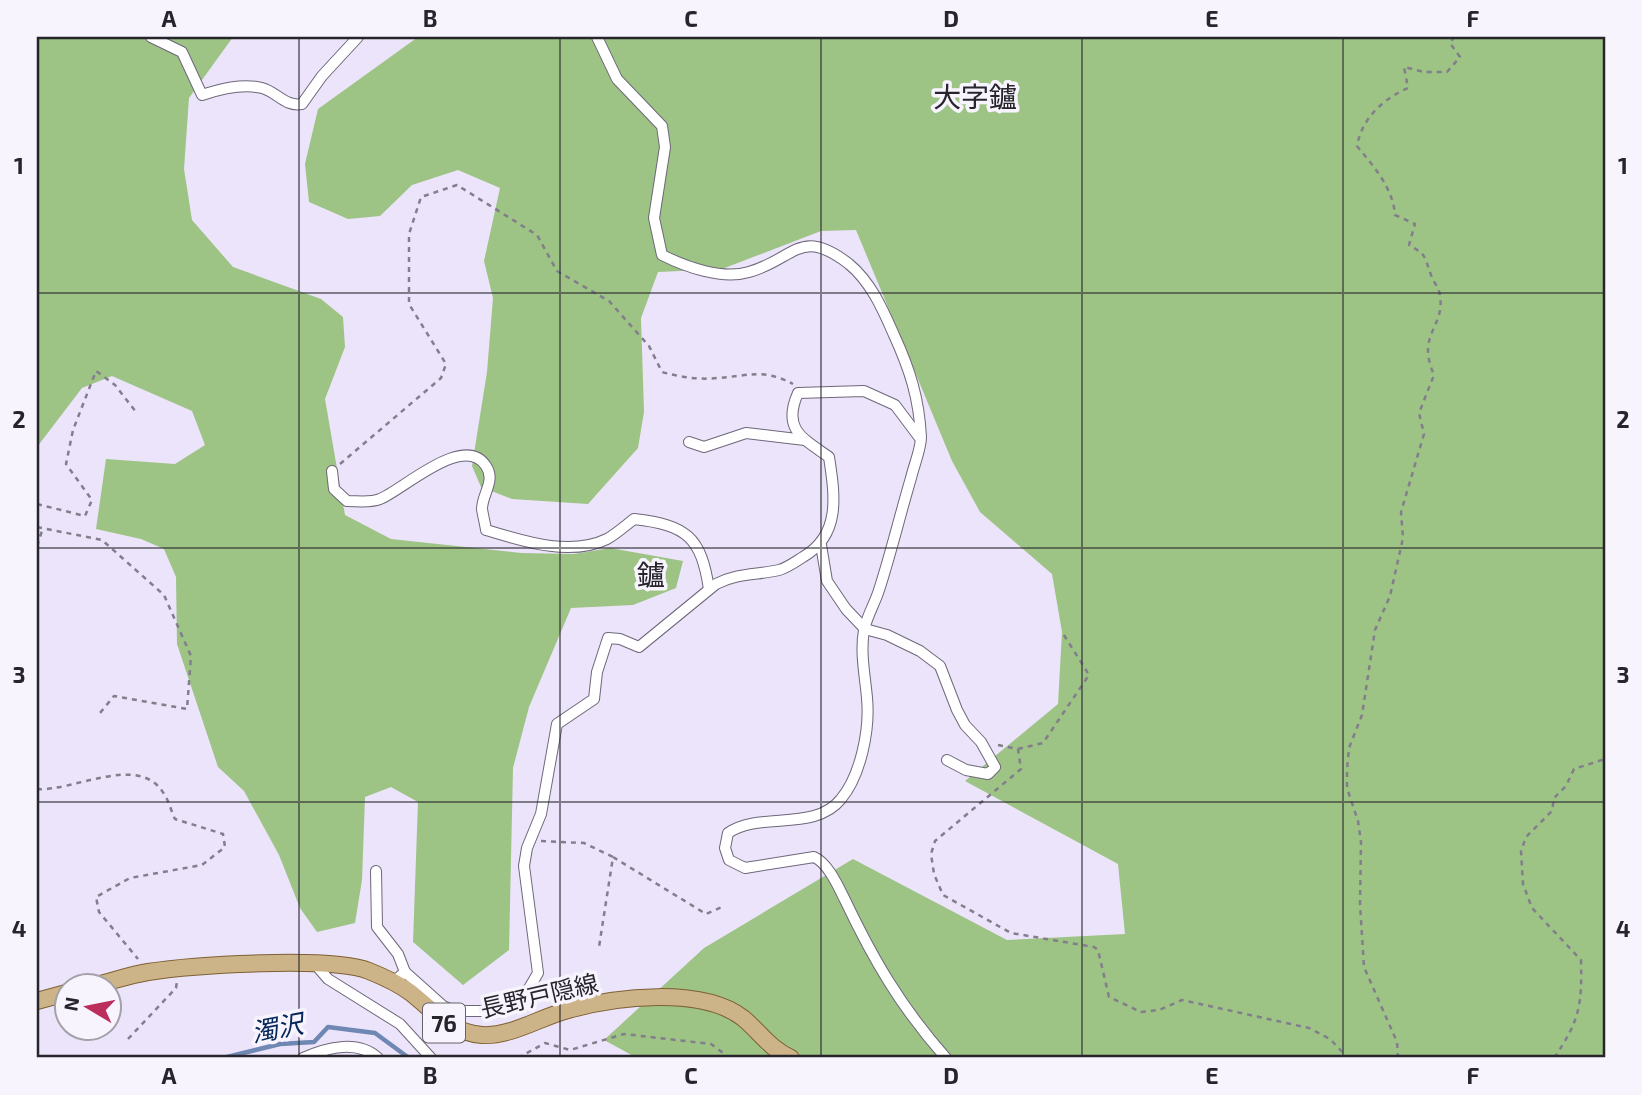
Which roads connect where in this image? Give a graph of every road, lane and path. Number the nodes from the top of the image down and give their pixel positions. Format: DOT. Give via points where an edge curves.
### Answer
graph roads {
  1 [pos="151,37"];
  2 [pos="358,37"];
  3 [pos="597,37"];
  4 [pos="1454,37"];
  5 [pos="809,392"];
  6 [pos="136,412"];
  7 [pos="921,439"];
  8 [pos="805,440"];
  9 [pos="689,442"];
  10 [pos="332,471"];
  11 [pos="37,504"];
  12 [pos="37,527"];
  13 [pos="42,530"];
  14 [pos="821,545"];
  15 [pos="37,546"];
  16 [pos="709,589"];
  17 [pos="864,629"];
  18 [pos="1062,632"];
  19 [pos="100,713"];
  20 [pos="981,742"];
  21 [pos="1018,749"];
  22 [pos="1605,759"];
  23 [pos="947,760"];
  24 [pos="37,789"];
  25 [pos="530,840"];
  26 [pos="613,857"];
  27 [pos="376,871"];
  28 [pos="724,906"];
  29 [pos="599,947"];
  30 [pos="316,964"];
  31 [pos="179,970"];
  32 [pos="148,972"];
  33 [pos="399,977"];
  34 [pos="122,978"];
  35 [pos="128,1039"];
  36 [pos="303,1058"];
  37 [pos="378,1058"];
  38 [pos="430,1058"];
  39 [pos="517,1058"];
  40 [pos="730,1058"];
  41 [pos="792,1058"];
  42 [pos="946,1058"];
  43 [pos="1348,1058"];
  44 [pos="1398,1058"];
  45 [pos="1554,1058"];
  1 -- 2 [label="street" via="182,52 202,95 227,87 263,88 293,106 302,104"];
  3 -- 7 [label="street" via="617,79 662,126 665,147 654,218 662,255 683,265 747,273 813,245 848,264 862,276 884,313 914,380"];
  4 -- 44 [label="path" via="1450,43 1461,57 1447,72 1404,67 1408,88 1388,96 1360,132 1357,146 1383,180 1394,201 1395,215 1415,224 1409,245 1424,254 1440,295 1436,325 1426,344 1434,375 1419,414 1424,434 1401,512 1403,537 1390,596 1375,630 1362,715 1349,748 1347,770 1361,842 1364,967 1397,1042"];
  5 -- 7 [label="street" via="864,391 895,405"];
  5 -- 8 [label="street" via="798,393 792,407 792,424"];
  5 -- 10 [label="path" via="775,374 683,378 662,372 649,346 609,301 557,271 537,235 457,186 421,197 410,234 409,304 446,364 441,377"];
  6 -- 11 [label="path" via="115,385 96,371 73,430 66,464 87,489 92,500 89,508 85,516"];
  7 -- 17 [label="street"];
  8 -- 9 [label="street" via="746,433 704,447"];
  8 -- 14 [label="street" via="829,457 834,496 831,531"];
  10 -- 16 [label="street" via="334,489 347,501 377,500 434,464 473,457 486,466 491,481 482,506 486,530 566,548 606,540 634,519 674,527 696,542"];
  12 -- 13 [label="path"];
  13 -- 15 [label="path"];
  13 -- 19 [label="path" via="102,540 164,595 191,656 187,709 114,696"];
  14 -- 16 [label="street" via="781,570 731,576"];
  14 -- 17 [label="street" via="827,581"];
  16 -- 25 [label="street" via="639,647 608,638 594,699 557,724 541,814"];
  17 -- 20 [label="street" via="920,651 940,666 965,725"];
  17 -- 42 [label="street" via="866,734 843,797 811,817 742,823 728,833 725,848 729,860 745,868 819,859 837,883 872,957 910,1017"];
  18 -- 21 [label="path" via="1089,675 1043,743"];
  20 -- 21 [label="path"];
  20 -- 23 [label="street" via="995,767 988,774"];
  21 -- 43 [label="path" via="1021,769 935,841 931,854 943,895 1011,933 1094,947 1114,1002 1141,1012 1182,1000 1309,1028"];
  22 -- 45 [label="path" via="1574,769 1554,798 1552,811 1525,837 1521,851 1523,884 1532,908 1581,960 1583,1003"];
  24 -- 32 [label="path" via="132,774 150,779 164,792 175,819 223,834 225,847 202,865 130,878 96,897 99,912"];
  25 -- 26 [label="path" via="584,843"];
  25 -- 33 [label="street" via="524,866 538,973 528,990 484,1011 455,1011"];
  26 -- 28 [label="path" via="706,914"];
  26 -- 29 [label="path"];
  27 -- 33 [label="street" via="377,927 398,954"];
  30 -- 31 [label="main road, 長野戸隠線 / 76"];
  30 -- 33 [label="main road, 長野戸隠線 / 76"];
  30 -- 38 [label="street" via="328,979 400,1024"];
  31 -- 32 [label="main road, 長野戸隠線 / 76"];
  31 -- 35 [label="path" via="176,988"];
  32 -- 34 [label="main road, 長野戸隠線 / 76"];
  33 -- 41 [label="main road, 長野戸隠線 / 76" via="446,1024 466,1033 485,1035 568,1010 641,997 706,1003 742,1018 771,1047"];
  36 -- 37 [label="street" via="327,1047 344,1047"];
  39 -- 40 [label="path" via="545,1043 570,1051 624,1034 711,1044"];
}
